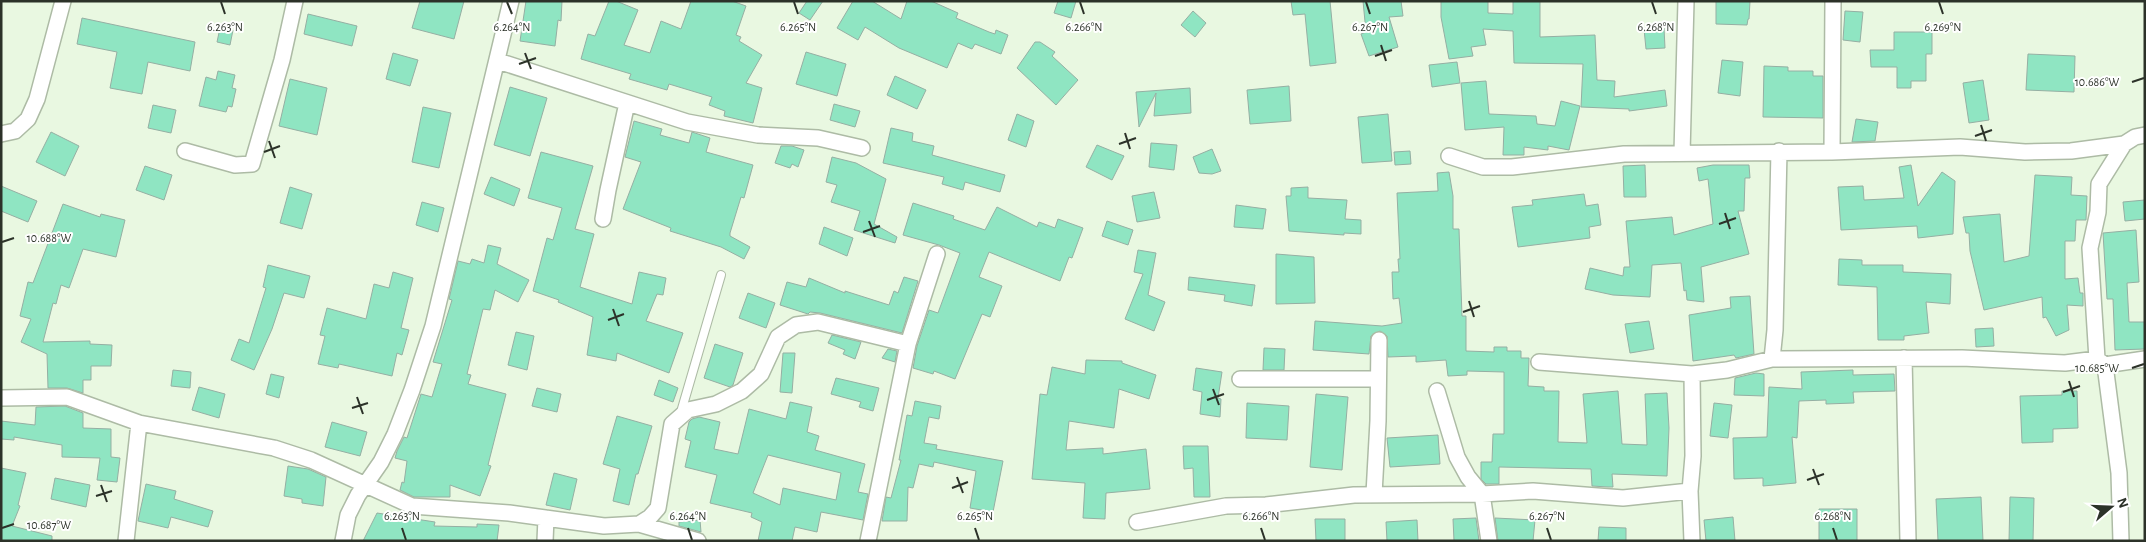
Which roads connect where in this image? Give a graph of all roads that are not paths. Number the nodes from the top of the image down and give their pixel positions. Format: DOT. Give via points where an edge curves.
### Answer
graph roads {
  1 [pos="63,1"];
  2 [pos="295,1"];
  3 [pos="512,1"];
  4 [pos="1686,1"];
  5 [pos="1833,1"];
  6 [pos="498,61"];
  7 [pos="627,103"];
  8 [pos="1,134"];
  9 [pos="2145,135"];
  10 [pos="2124,144"];
  11 [pos="862,148"];
  12 [pos="185,151"];
  13 [pos="1779,152"];
  14 [pos="1832,152"];
  15 [pos="1682,153"];
  16 [pos="1448,156"];
  17 [pos="603,219"];
  18 [pos="937,254"];
  19 [pos="720,275"];
  20 [pos="1379,340"];
  21 [pos="908,344"];
  22 [pos="1904,358"];
  23 [pos="1772,359"];
  24 [pos="2145,359"];
  25 [pos="1539,362"];
  26 [pos="2101,362"];
  27 [pos="1692,374"];
  28 [pos="1240,379"];
  29 [pos="1378,379"];
  30 [pos="1437,391"];
  31 [pos="1,398"];
  32 [pos="680,416"];
  33 [pos="139,423"];
  34 [pos="365,483"];
  35 [pos="1690,490"];
  36 [pos="1374,494"];
  37 [pos="1482,494"];
  38 [pos="546,518"];
  39 [pos="1137,522"];
  40 [pos="639,524"];
  41 [pos="126,541"];
  42 [pos="343,541"];
  43 [pos="545,541"];
  44 [pos="698,541"];
  45 [pos="868,541"];
  46 [pos="1488,541"];
  47 [pos="1692,541"];
  48 [pos="1908,541"];
  49 [pos="2121,541"];
  1 -- 8 [label="street" via="28,119 15,131"];
  2 -- 12 [label="street" via="252,164 235,165"];
  3 -- 6 [label="street"];
  4 -- 15 [label="street"];
  5 -- 14 [label="street"];
  6 -- 7 [label="street"];
  6 -- 34 [label="street" via="433,326 395,434 381,462"];
  7 -- 11 [label="street" via="724,130 778,137 809,137"];
  7 -- 17 [label="street"];
  9 -- 10 [label="street"];
  10 -- 14 [label="street" via="2071,151 2025,152 1960,147"];
  10 -- 26 [label="street" via="2099,184 2098,212 2090,248"];
  13 -- 14 [label="street"];
  13 -- 15 [label="street"];
  13 -- 23 [label="street"];
  15 -- 16 [label="street" via="1624,154 1512,167 1483,167"];
  18 -- 21 [label="street"];
  19 -- 32 [label="lane"];
  20 -- 29 [label="street"];
  21 -- 32 [label="street" via="818,322 796,325 778,337 761,374 742,391 716,404 688,410"];
  21 -- 45 [label="street"];
  22 -- 23 [label="street"];
  22 -- 26 [label="street"];
  22 -- 48 [label="street"];
  23 -- 27 [label="street" via="1727,370"];
  24 -- 26 [label="street"];
  25 -- 27 [label="street"];
  26 -- 49 [label="street" via="2119,473"];
  27 -- 35 [label="street"];
  28 -- 29 [label="street"];
  29 -- 36 [label="street"];
  30 -- 37 [label="street" via="1457,457"];
  31 -- 33 [label="street" via="67,397"];
  32 -- 40 [label="street" via="672,424 658,508"];
  33 -- 34 [label="street" via="274,448"];
  33 -- 41 [label="street"];
  34 -- 38 [label="street" via="412,506"];
  34 -- 42 [label="street" via="348,515"];
  35 -- 37 [label="street" via="1622,498 1533,491"];
  35 -- 47 [label="street"];
  36 -- 37 [label="street"];
  36 -- 39 [label="street" via="1226,506"];
  37 -- 46 [label="street"];
  38 -- 40 [label="street" via="604,526"];
  38 -- 43 [label="street"];
  40 -- 44 [label="street"];
}
